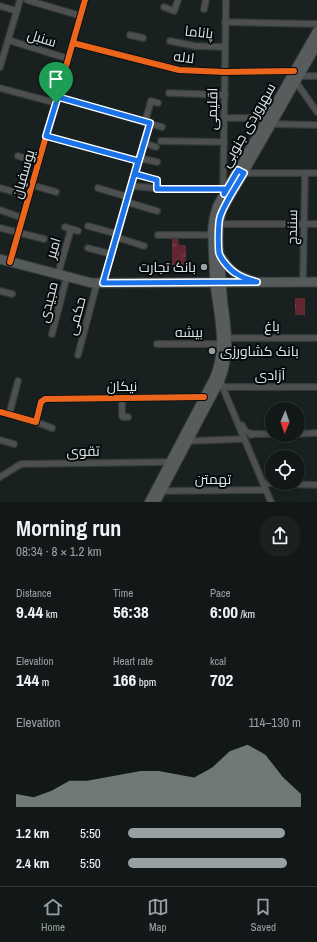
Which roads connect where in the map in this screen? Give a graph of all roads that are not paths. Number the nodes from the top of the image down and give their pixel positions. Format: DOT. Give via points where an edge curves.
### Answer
graph roads {
  1 [pos="20,0"];
  2 [pos="27,0"];
  3 [pos="85,0"];
  4 [pos="178,0"];
  5 [pos="206,0"];
  6 [pos="226,0"];
  7 [pos="0,6"];
  8 [pos="164,7"];
  9 [pos="204,9"];
  10 [pos="17,11"];
  11 [pos="81,16"];
  12 [pos="226,22"];
  13 [pos="317,24"];
  14 [pos="317,31"];
  15 [pos="130,35"];
  16 [pos="143,38"];
  17 [pos="8,40"];
  18 [pos="170,41"];
  19 [pos="73,43"];
  20 [pos="225,46"];
  21 [pos="317,46"];
  22 [pos="68,59"];
  23 [pos="0,67"];
  24 [pos="225,72"];
  25 [pos="296,76"];
  26 [pos="317,76"];
  27 [pos="0,88"];
  28 [pos="169,93"];
  29 [pos="225,94"];
  30 [pos="57,100"];
  31 [pos="158,103"];
  32 [pos="317,112"];
  33 [pos="224,118"];
  34 [pos="270,121"];
  35 [pos="147,122"];
  36 [pos="317,125"];
  37 [pos="162,126"];
  38 [pos="46,136"];
  39 [pos="161,141"];
  40 [pos="224,142"];
  41 [pos="144,143"];
  42 [pos="156,147"];
  43 [pos="18,156"];
  44 [pos="139,159"];
  45 [pos="39,162"];
  46 [pos="157,162"];
  47 [pos="241,172"];
  48 [pos="305,173"];
  49 [pos="317,173"];
  50 [pos="135,174"];
  51 [pos="32,185"];
  52 [pos="131,186"];
  53 [pos="0,188"];
  54 [pos="98,188"];
  55 [pos="157,189"];
  56 [pos="56,192"];
  57 [pos="224,192"];
  58 [pos="29,196"];
  59 [pos="127,199"];
  60 [pos="0,210"];
  61 [pos="158,211"];
  62 [pos="23,218"];
  63 [pos="219,224"];
  64 [pos="304,224"];
  65 [pos="317,224"];
  66 [pos="88,226"];
  67 [pos="65,227"];
  68 [pos="0,228"];
  69 [pos="71,229"];
  70 [pos="78,231"];
  71 [pos="19,233"];
  72 [pos="117,235"];
  73 [pos="158,235"];
  74 [pos="212,235"];
  75 [pos="44,239"];
  76 [pos="144,246"];
  77 [pos="88,248"];
  78 [pos="111,254"];
  79 [pos="220,254"];
  80 [pos="3,261"];
  81 [pos="62,275"];
  82 [pos="257,282"];
  83 [pos="303,282"];
  84 [pos="317,282"];
  85 [pos="100,283"];
  86 [pos="217,284"];
  87 [pos="0,291"];
  88 [pos="12,294"];
  89 [pos="52,334"];
  90 [pos="317,338"];
  91 [pos="225,341"];
  92 [pos="157,344"];
  93 [pos="78,355"];
  94 [pos="18,381"];
  95 [pos="223,385"];
  96 [pos="317,386"];
  97 [pos="204,397"];
  98 [pos="122,398"];
  99 [pos="0,412"];
  100 [pos="9,415"];
  101 [pos="128,417"];
  102 [pos="36,422"];
  103 [pos="52,428"];
  104 [pos="317,433"];
  105 [pos="253,434"];
  106 [pos="265,434"];
  107 [pos="305,434"];
  108 [pos="0,440"];
  109 [pos="188,441"];
  110 [pos="245,441"];
  111 [pos="14,444"];
  112 [pos="170,462"];
  113 [pos="0,477"];
  114 [pos="263,483"];
  115 [pos="317,485"];
  116 [pos="265,490"];
  117 [pos="158,498"];
  118 [pos="149,502"];
  119 [pos="270,502"];
  1 -- 10 [label="street"];
  2 -- 11 [label="street"];
  3 -- 11 [label="street, یوسفیان"];
  4 -- 8 [label="street" via="174,11"];
  5 -- 9 [label="street"];
  6 -- 12 [label="street, اقلیمی"];
  7 -- 10 [label="street"];
  10 -- 17 [label="street"];
  11 -- 19 [label="street, یوسفیان"];
  12 -- 13 [label="street"];
  12 -- 20 [label="street, اقلیمی"];
  14 -- 25 [label="main road, سهروردی جنوبی"];
  15 -- 16 [label="street"];
  17 -- 22 [label="street, سنبل"];
  17 -- 23 [label="street"];
  18 -- 20 [label="street, پاناما" via="195,46"];
  19 -- 22 [label="street, یوسفیان"];
  19 -- 24 [label="street, لاله" via="179,70"];
  20 -- 24 [label="street, اقلیمی"];
  21 -- 25 [label="main road, سهروردی جنوبی"];
  22 -- 30 [label="street, یوسفیان"];
  24 -- 25 [label="street, لاله"];
  24 -- 29 [label="street, اقلیمی"];
  25 -- 26 [label="street, لاله"];
  25 -- 32 [label="street"];
  25 -- 34 [label="main road, سهروردی جنوبی"];
  27 -- 30 [label="street"];
  28 -- 29 [label="street"];
  29 -- 33 [label="street, اقلیمی"];
  30 -- 35 [label="street"];
  30 -- 38 [label="street, یوسفیان"];
  31 -- 35 [label="street, حکمی" via="151,101"];
  33 -- 34 [label="street"];
  33 -- 40 [label="street, اقلیمی"];
  34 -- 36 [label="street"];
  34 -- 47 [label="main road, سهروردی جنوبی"];
  35 -- 37 [label="street"];
  35 -- 41 [label="street, حکمی"];
  38 -- 44 [label="street"];
  38 -- 45 [label="street, یوسفیان"];
  39 -- 40 [label="street"];
  40 -- 57 [label="street, اقلیمی"];
  41 -- 42 [label="street"];
  41 -- 44 [label="street, حکمی"];
  43 -- 45 [label="street"];
  44 -- 46 [label="street"];
  44 -- 50 [label="street, حکمی"];
  45 -- 51 [label="street, یوسفیان"];
  47 -- 48 [label="street"];
  47 -- 57 [label="main road, سهروردی جنوبی"];
  47 -- 63 [label="main road, سهروردی جنوبی" via="223,209"];
  48 -- 49 [label="street"];
  48 -- 64 [label="street, سنندج"];
  50 -- 52 [label="street, حکمی"];
  50 -- 55 [label="street" via="157,180"];
  51 -- 56 [label="street"];
  51 -- 58 [label="street, یوسفیان"];
  52 -- 55 [label="street"];
  52 -- 59 [label="street, حکمی"];
  53 -- 58 [label="street"];
  54 -- 59 [label="street"];
  55 -- 57 [label="street"];
  57 -- 74 [label="main road, سهروردی جنوبی" via="213,216"];
  58 -- 62 [label="street, یوسفیان"];
  59 -- 61 [label="street"];
  59 -- 72 [label="street, حکمی"];
  60 -- 62 [label="street"];
  62 -- 71 [label="street, یوسفیان"];
  63 -- 64 [label="street"];
  63 -- 79 [label="main road, سهروردی جنوبی"];
  64 -- 65 [label="street"];
  64 -- 83 [label="street, سنندج"];
  66 -- 72 [label="street"];
  67 -- 69 [label="street"];
  68 -- 71 [label="street"];
  69 -- 70 [label="street"];
  69 -- 81 [label="street, امیر"];
  71 -- 75 [label="street"];
  71 -- 80 [label="street, یوسفیان"];
  72 -- 76 [label="street"];
  72 -- 78 [label="street, حکمی"];
  73 -- 74 [label="street"];
  74 -- 86 [label="main road, سهروردی جنوبی"];
  77 -- 78 [label="street"];
  78 -- 85 [label="street, حکمی"];
  79 -- 82 [label="main road" via="239,276"];
  79 -- 86 [label="main road, سهروردی جنوبی"];
  80 -- 81 [label="main road"];
  81 -- 85 [label="main road"];
  81 -- 89 [label="street, مجیدی"];
  82 -- 83 [label="main road"];
  82 -- 86 [label="main road"];
  83 -- 84 [label="main road"];
  85 -- 86 [label="main road"];
  85 -- 93 [label="street, حکمی"];
  86 -- 91 [label="main road"];
  87 -- 88 [label="street"];
  90 -- 91 [label="street, باغ"];
  91 -- 92 [label="street, بیشه"];
  91 -- 95 [label="main road"];
  91 -- 97 [label="main road" via="218,370"];
  94 -- 100 [label="street"];
  95 -- 96 [label="street, آزادی"];
  95 -- 105 [label="street" via="243,429"];
  95 -- 109 [label="main road"];
  95 -- 110 [label="street"];
  97 -- 98 [label="street, نیکان"];
  97 -- 112 [label="main road"];
  98 -- 101 [label="street" via="122,416"];
  98 -- 102 [label="street, نیکان" via="47,398 41,402"];
  99 -- 100 [label="street"];
  100 -- 102 [label="street"];
  102 -- 103 [label="street"];
  104 -- 107 [label="street"];
  105 -- 106 [label="street"];
  105 -- 110 [label="street"];
  108 -- 111 [label="street"];
  109 -- 110 [label="street"];
  109 -- 117 [label="main road"];
  110 -- 114 [label="street"];
  112 -- 113 [label="street, تقوی" via="21,464"];
  112 -- 118 [label="main road"];
  114 -- 115 [label="street"];
  114 -- 116 [label="street"];
  116 -- 117 [label="street, تهمتن"];
  116 -- 119 [label="street"];
}
